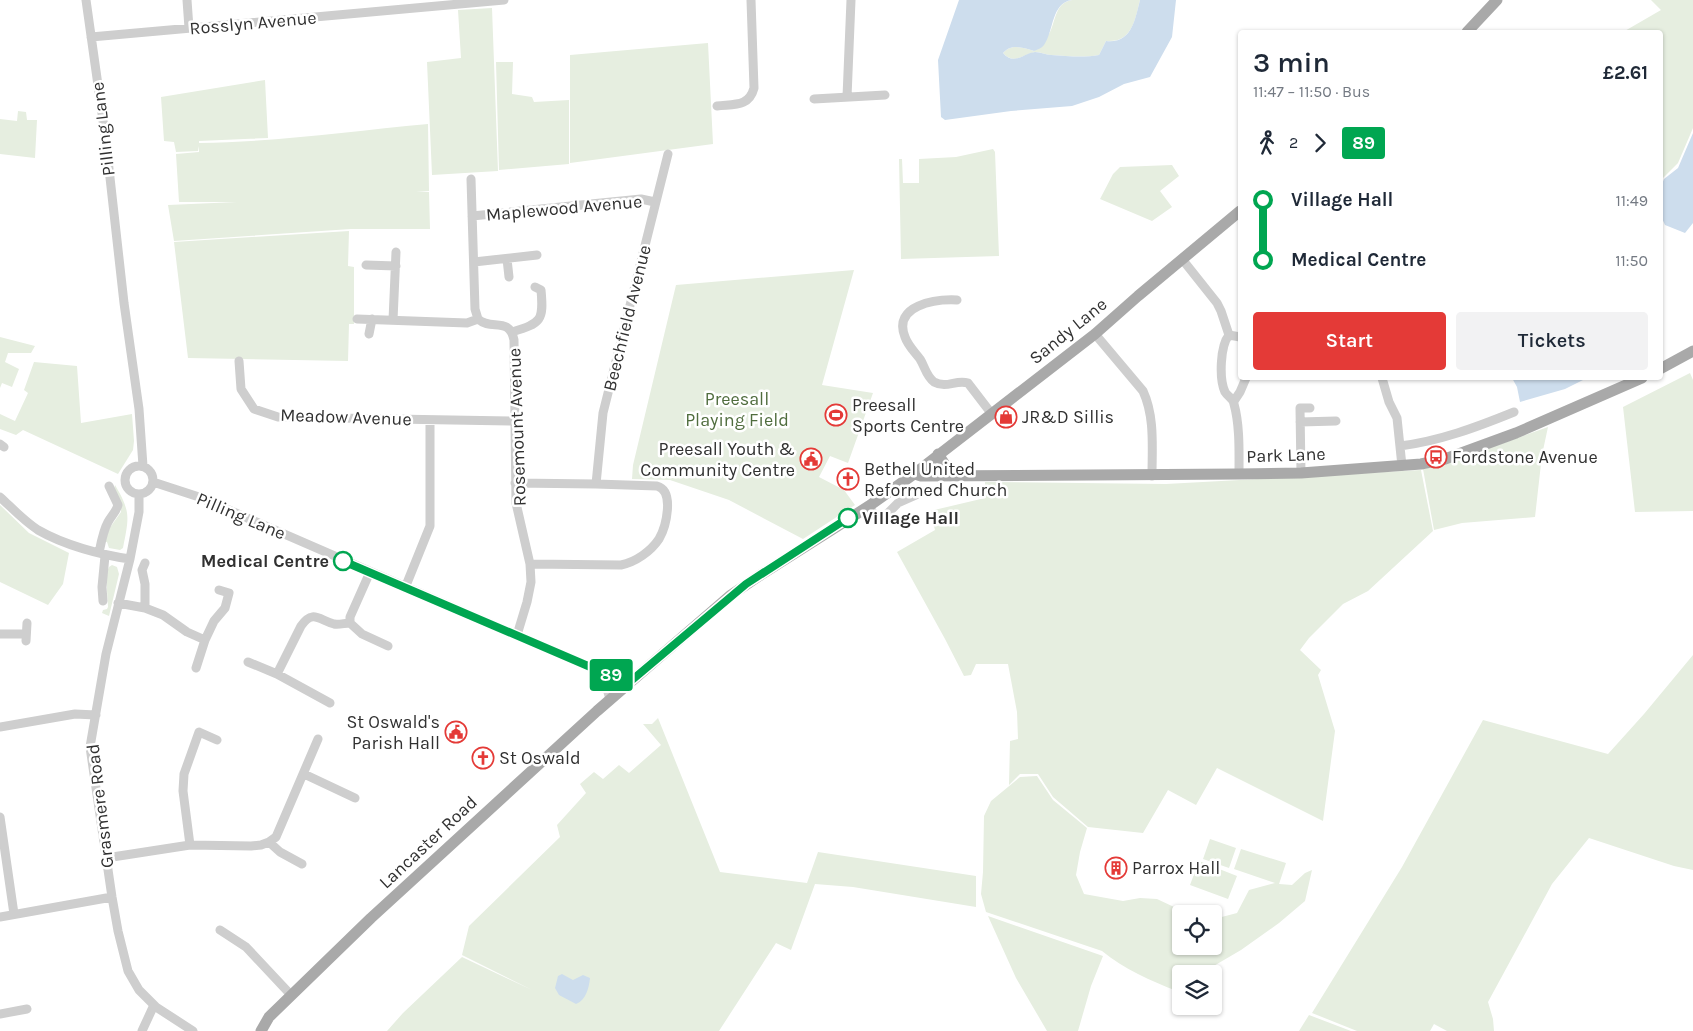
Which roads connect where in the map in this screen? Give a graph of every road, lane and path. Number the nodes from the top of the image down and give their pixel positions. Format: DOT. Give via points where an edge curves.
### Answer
graph roads {
  1 [pos="86,0"];
  2 [pos="186,0"];
  3 [pos="504,0"];
  4 [pos="751,0"];
  5 [pos="851,0"];
  6 [pos="1497,0"];
  7 [pos="189,28"];
  8 [pos="1469,30"];
  9 [pos="92,37"];
  10 [pos="885,95"];
  11 [pos="847,97"];
  12 [pos="814,99"];
  13 [pos="718,106"];
  14 [pos="668,154"];
  15 [pos="470,179"];
  16 [pos="655,202"];
  17 [pos="1238,213"];
  18 [pos="472,216"];
  19 [pos="396,252"];
  20 [pos="537,255"];
  21 [pos="507,259"];
  22 [pos="1182,259"];
  23 [pos="474,262"];
  24 [pos="366,265"];
  25 [pos="396,266"];
  26 [pos="509,277"];
  27 [pos="534,287"];
  28 [pos="957,300"];
  29 [pos="357,319"];
  30 [pos="372,319"];
  31 [pos="478,319"];
  32 [pos="393,320"];
  33 [pos="512,332"];
  34 [pos="369,334"];
  35 [pos="1095,334"];
  36 [pos="1229,335"];
  37 [pos="1238,337"];
  38 [pos="1693,352"];
  39 [pos="239,361"];
  40 [pos="1663,367"];
  41 [pos="1245,380"];
  42 [pos="1384,380"];
  43 [pos="1637,380"];
  44 [pos="1234,401"];
  45 [pos="1310,408"];
  46 [pos="1514,412"];
  47 [pos="991,413"];
  48 [pos="430,420"];
  49 [pos="514,421"];
  50 [pos="1336,421"];
  51 [pos="1300,422"];
  52 [pos="1400,446"];
  53 [pos="938,454"];
  54 [pos="143,466"];
  55 [pos="1402,466"];
  56 [pos="1301,472"];
  57 [pos="914,474"];
  58 [pos="1239,474"];
  59 [pos="949,476"];
  60 [pos="1152,476"];
  61 [pos="153,482"];
  62 [pos="515,483"];
  63 [pos="596,484"];
  64 [pos="109,491"];
  65 [pos="140,495"];
  66 [pos="916,495"];
  67 [pos="0,497"];
  68 [pos="869,506"];
  69 [pos="102,554"];
  70 [pos="130,559"];
  71 [pos="146,563"];
  72 [pos="530,564"];
  73 [pos="370,572"];
  74 [pos="405,588"];
  75 [pos="219,590"];
  76 [pos="103,600"];
  77 [pos="118,603"];
  78 [pos="145,608"];
  79 [pos="27,623"];
  80 [pos="350,623"];
  81 [pos="0,634"];
  82 [pos="517,636"];
  83 [pos="205,640"];
  84 [pos="388,646"];
  85 [pos="248,662"];
  86 [pos="196,668"];
  87 [pos="602,672"];
  88 [pos="277,674"];
  89 [pos="630,683"];
  90 [pos="610,699"];
  91 [pos="330,703"];
  92 [pos="96,715"];
  93 [pos="0,727"];
  94 [pos="318,739"];
  95 [pos="217,740"];
  96 [pos="304,774"];
  97 [pos="355,798"];
  98 [pos="0,821"];
  99 [pos="269,842"];
  100 [pos="190,845"];
  101 [pos="106,858"];
  102 [pos="302,864"];
  103 [pos="112,897"];
  104 [pos="14,914"];
  105 [pos="0,917"];
  106 [pos="220,930"];
  107 [pos="291,995"];
  108 [pos="154,1005"];
  109 [pos="27,1010"];
  110 [pos="0,1014"];
  111 [pos="142,1031"];
  112 [pos="192,1031"];
  113 [pos="261,1031"];
  1 -- 9 [label="street, Pilling Lane"];
  2 -- 7 [label="street"];
  3 -- 7 [label="street, Rosslyn Avenue"];
  4 -- 13 [label="street" via="752,95 745,102"];
  5 -- 11 [label="street"];
  6 -- 8 [label="main road"];
  7 -- 9 [label="street, Rosslyn Avenue"];
  9 -- 54 [label="street, Pilling Lane" via="139,410"];
  10 -- 11 [label="street"];
  11 -- 12 [label="street"];
  14 -- 16 [label="street, Beechfield Avenue"];
  15 -- 18 [label="street"];
  16 -- 18 [label="street, Maplewood Avenue" via="641,199"];
  16 -- 63 [label="street, Beechfield Avenue" via="603,413"];
  17 -- 22 [label="main road, Sandy Lane"];
  18 -- 23 [label="street"];
  19 -- 25 [label="street"];
  20 -- 21 [label="street"];
  21 -- 23 [label="street"];
  21 -- 26 [label="street"];
  22 -- 35 [label="main road, Sandy Lane"];
  22 -- 36 [label="street" via="1217,303"];
  23 -- 31 [label="street"];
  24 -- 25 [label="street"];
  25 -- 32 [label="street"];
  27 -- 33 [label="street" via="541,290 541,316 532,326"];
  28 -- 47 [label="street" via="937,300 919,305 906,317 903,331 909,346 932,379 944,385 968,383"];
  29 -- 30 [label="street, Rosemount Avenue"];
  30 -- 32 [label="street, Rosemount Avenue"];
  30 -- 34 [label="street"];
  31 -- 32 [label="street, Rosemount Avenue" via="467,323"];
  31 -- 33 [label="street, Rosemount Avenue" via="486,324 507,327"];
  33 -- 49 [label="street, Rosemount Avenue"];
  35 -- 47 [label="main road, Sandy Lane"];
  35 -- 60 [label="street" via="1144,391 1151,425"];
  36 -- 37 [label="street"];
  36 -- 44 [label="street" via="1223,348 1222,379 1224,390"];
  38 -- 40 [label="main road"];
  39 -- 48 [label="street, Meadow Avenue" via="241,389 254,409 278,417"];
  41 -- 44 [label="street"];
  42 -- 52 [label="street" via="1397,418"];
  43 -- 55 [label="main road, Park Lane" via="1471,450 1433,462"];
  44 -- 58 [label="street"];
  45 -- 51 [label="street" via="1300,408"];
  46 -- 52 [label="street" via="1453,435"];
  47 -- 53 [label="main road, Sandy Lane"];
  48 -- 49 [label="street, Meadow Avenue"];
  48 -- 74 [label="street, Meadow Avenue" via="430,526"];
  49 -- 62 [label="street, Rosemount Avenue"];
  50 -- 51 [label="street"];
  51 -- 56 [label="street"];
  52 -- 55 [label="street"];
  53 -- 57 [label="main road, Sandy Lane"];
  53 -- 59 [label="main road"];
  54 -- 61 [label="street" via="150,470"];
  54 -- 65 [label="street" via="133,468 125,478 129,490"];
  55 -- 56 [label="main road, Park Lane"];
  56 -- 58 [label="main road, Park Lane"];
  57 -- 59 [label="main road, Park Lane"];
  57 -- 68 [label="main road, Lancaster Road"];
  58 -- 60 [label="main road, Park Lane"];
  59 -- 60 [label="main road, Park Lane"];
  61 -- 65 [label="street" via="149,490"];
  61 -- 73 [label="street, Pilling Lane" via="199,497"];
  62 -- 63 [label="street"];
  62 -- 72 [label="street, Rosemount Avenue" via="516,503"];
  63 -- 72 [label="street" via="657,486 665,491 668,502 662,530 655,544 635,561 622,565"];
  64 -- 69 [label="street" via="118,505 103,532"];
  65 -- 70 [label="street, Grasmere Road"];
  66 -- 68 [label="street" via="898,503 879,518"];
  67 -- 69 [label="street" via="37,530"];
  68 -- 89 [label="main road, Lancaster Road" via="746,584"];
  69 -- 70 [label="street"];
  69 -- 76 [label="street"];
  70 -- 77 [label="street, Grasmere Road"];
  71 -- 78 [label="street" via="142,570"];
  72 -- 82 [label="street, Rosemount Avenue" via="531,582"];
  73 -- 74 [label="street, Pilling Lane"];
  73 -- 80 [label="street"];
  74 -- 82 [label="street, Pilling Lane"];
  75 -- 83 [label="street" via="233,592"];
  77 -- 78 [label="street"];
  77 -- 92 [label="street, Grasmere Road"];
  78 -- 83 [label="street" via="164,615 187,632"];
  79 -- 81 [label="street" via="26,637"];
  80 -- 84 [label="street" via="362,634"];
  80 -- 88 [label="street" via="335,624 316,616 306,619"];
  82 -- 87 [label="street, Pilling Lane"];
  83 -- 86 [label="street"];
  85 -- 88 [label="street"];
  87 -- 89 [label="street, Pilling Lane"];
  87 -- 90 [label="street"];
  88 -- 91 [label="street"];
  89 -- 90 [label="main road, Lancaster Road"];
  90 -- 107 [label="main road, Lancaster Road"];
  92 -- 93 [label="street" via="75,714"];
  92 -- 101 [label="street, Grasmere Road" via="90,747"];
  94 -- 96 [label="street"];
  95 -- 100 [label="street" via="196,730 184,774"];
  96 -- 97 [label="street"];
  96 -- 99 [label="street" via="280,830"];
  98 -- 104 [label="street"];
  99 -- 100 [label="street" via="251,846"];
  99 -- 102 [label="street"];
  100 -- 101 [label="street"];
  101 -- 103 [label="street, Grasmere Road"];
  103 -- 104 [label="street"];
  103 -- 108 [label="street, Grasmere Road" via="128,972"];
  104 -- 105 [label="street"];
  106 -- 107 [label="street" via="246,947"];
  107 -- 113 [label="main road, Lancaster Road" via="269,1017"];
  108 -- 111 [label="street"];
  108 -- 112 [label="street, Grasmere Road"];
  109 -- 110 [label="street"];
}
